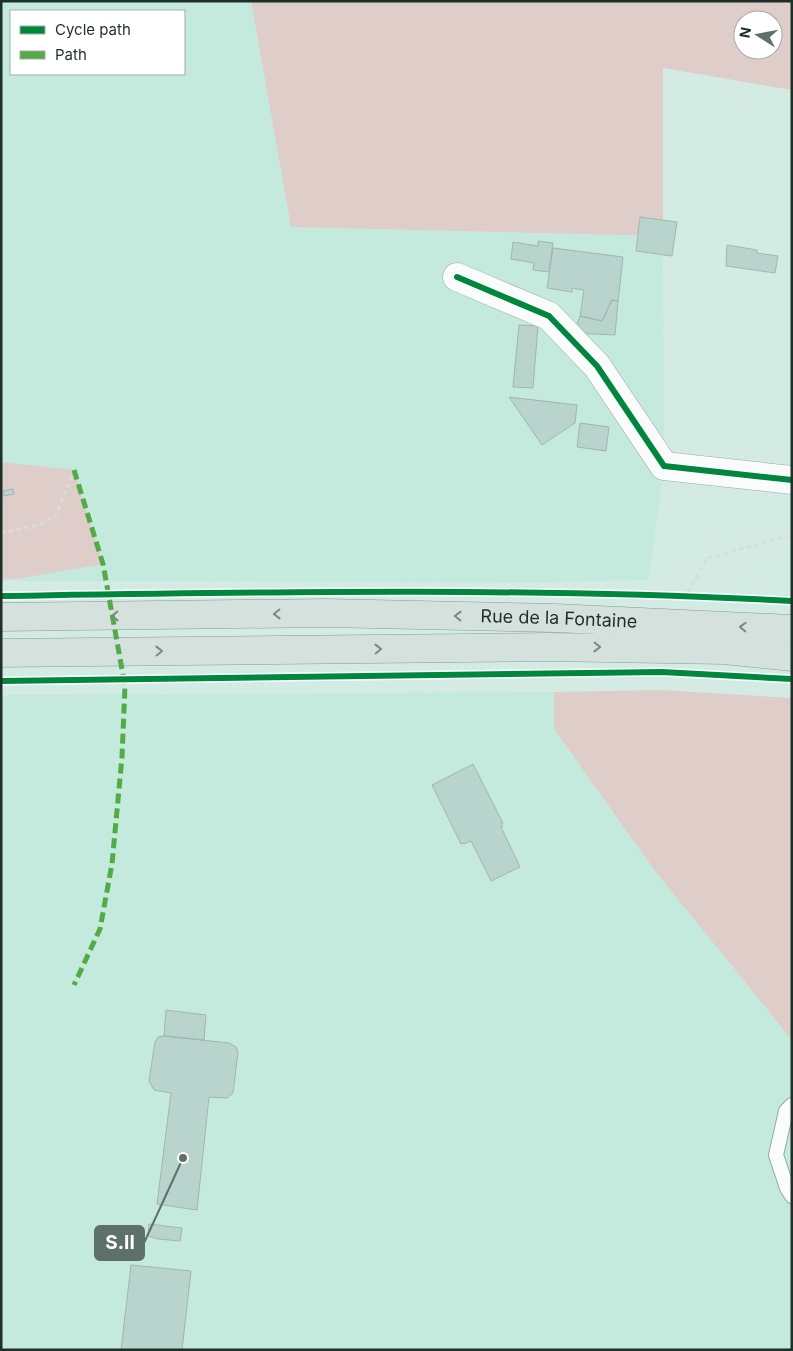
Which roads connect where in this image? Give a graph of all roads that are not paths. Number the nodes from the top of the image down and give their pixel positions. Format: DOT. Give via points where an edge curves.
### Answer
graph roads {
  1 [pos="457,278"];
  2 [pos="792,480"];
  3 [pos="1,617"];
  4 [pos="792,629"];
  5 [pos="1,653"];
  6 [pos="792,657"];
  7 [pos="792,1105"];
  8 [pos="792,1196"];
  1 -- 2 [label="street" via="549,316 597,366 664,466"];
  4 -- 3 [label="main road, Rue de la Fontaine, one-way" via="555,618 326,613"];
  5 -- 6 [label="main road, one-way" via="548,647 724,650"];
  7 -- 8 [label="lane" via="786,1111 776,1155"];
}
